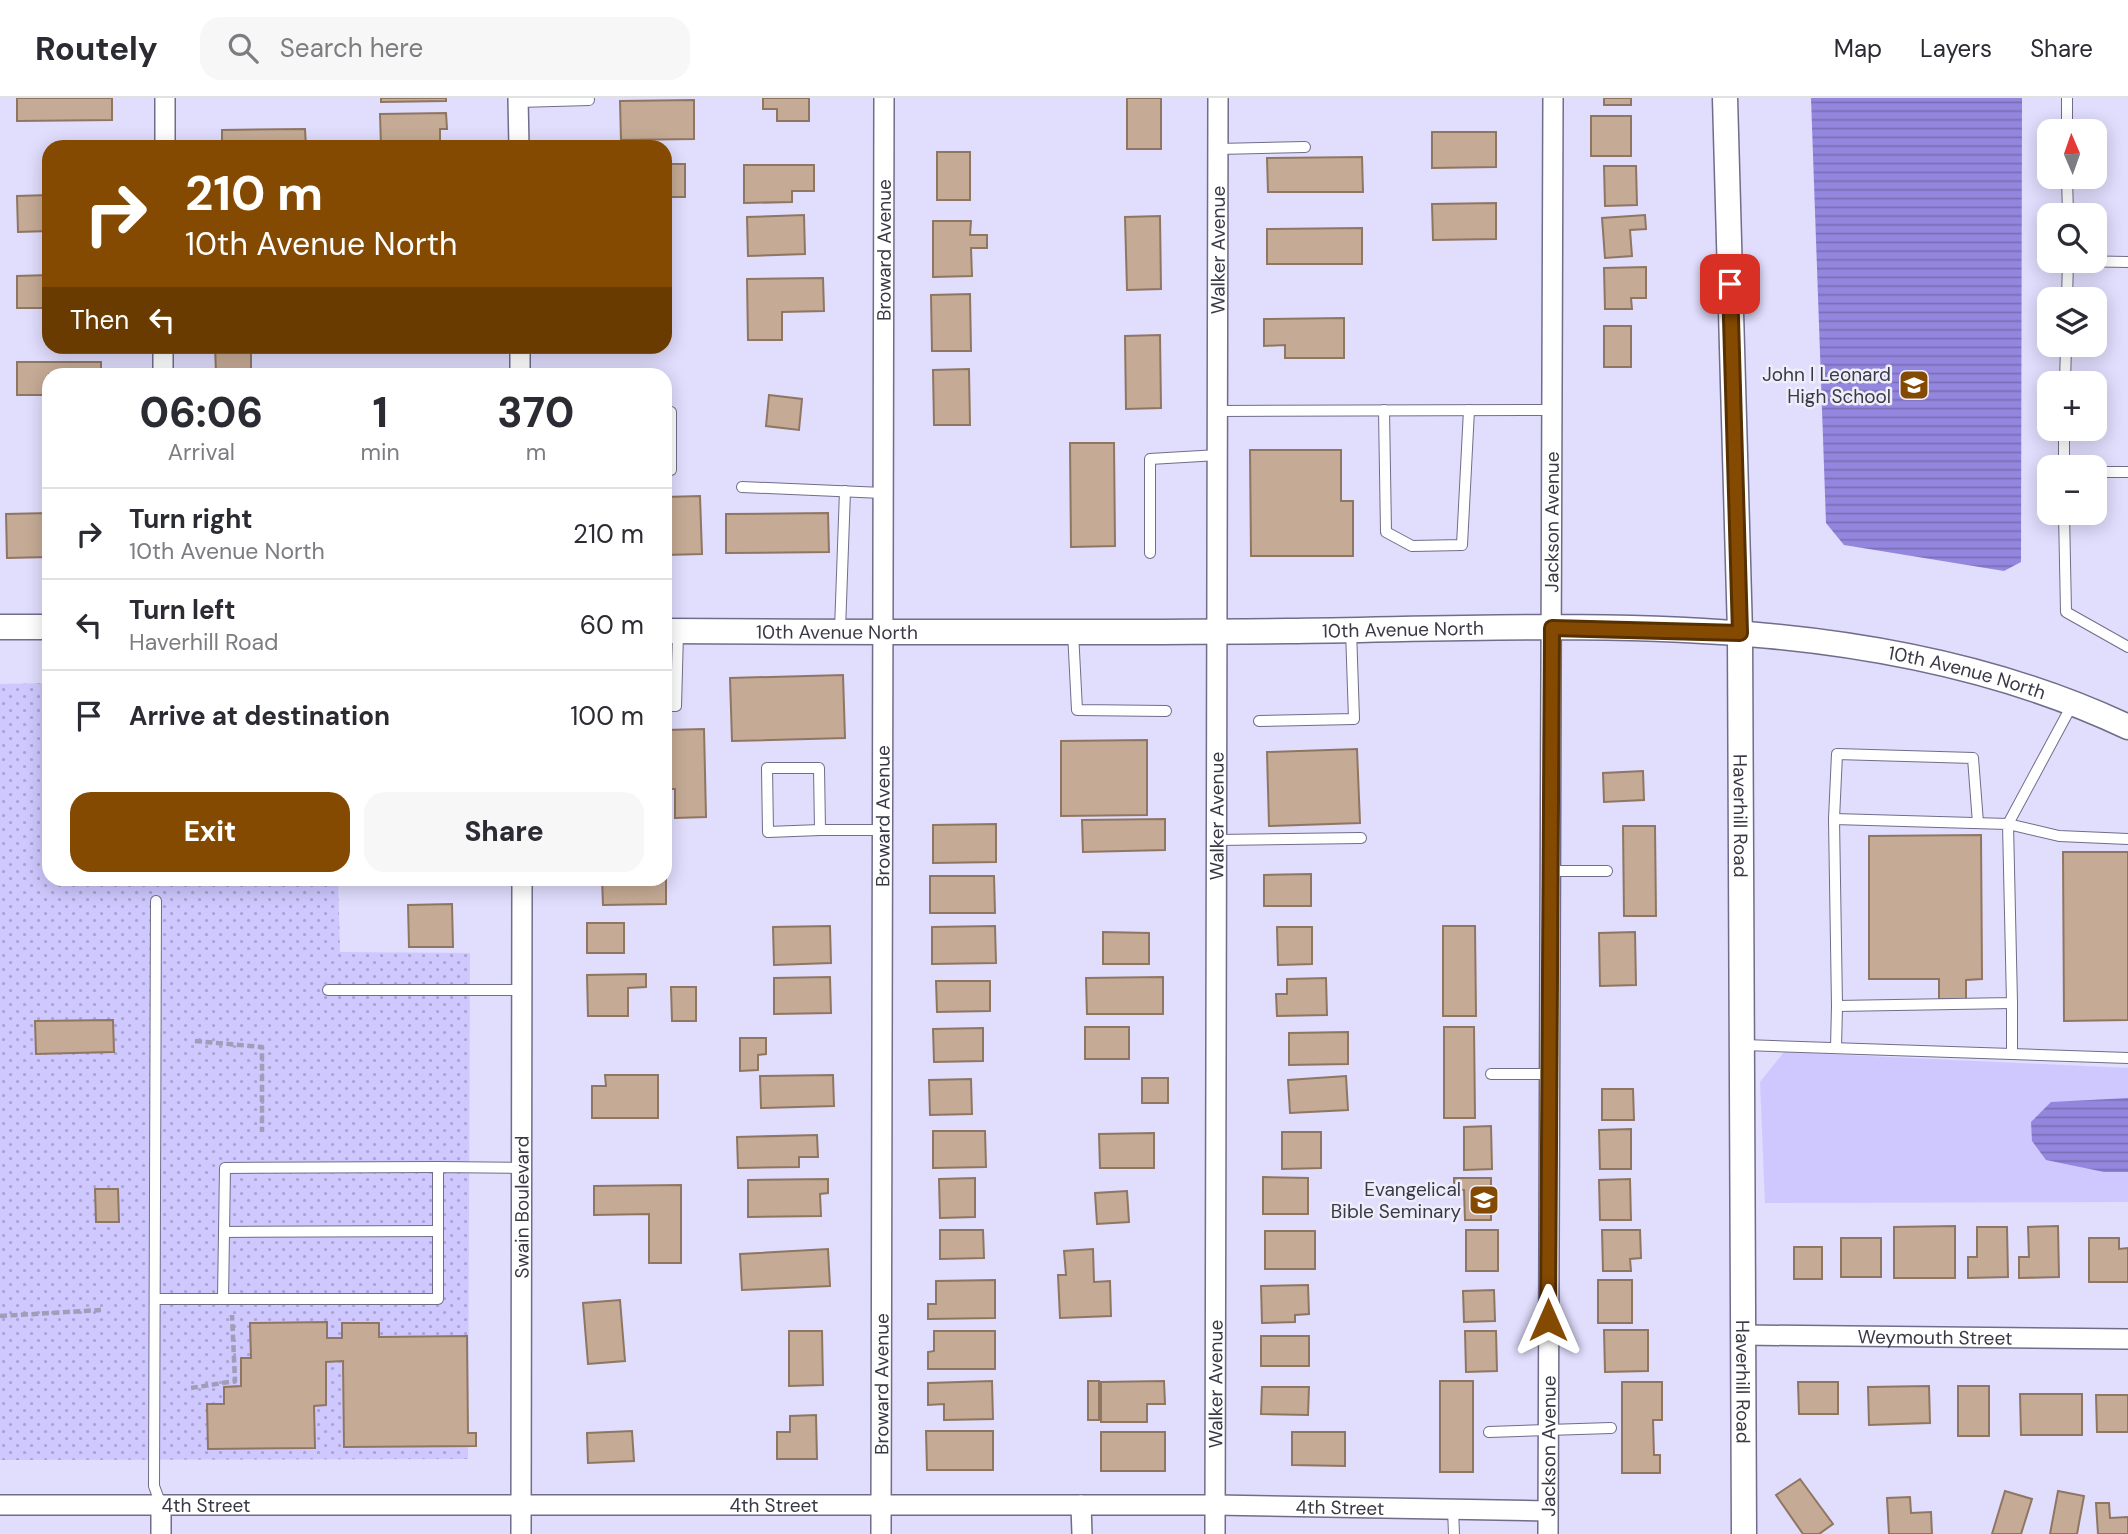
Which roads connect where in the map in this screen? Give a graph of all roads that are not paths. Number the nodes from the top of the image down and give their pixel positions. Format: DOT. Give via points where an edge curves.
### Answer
graph roads {
  1 [pos="165,98"];
  2 [pos="884,98"];
  3 [pos="1219,98"];
  4 [pos="1553,98"];
  5 [pos="1725,98"];
  6 [pos="2067,98"];
  7 [pos="518,100"];
  8 [pos="589,100"];
  9 [pos="2067,119"];
  10 [pos="165,140"];
  11 [pos="519,140"];
  12 [pos="1305,147"];
  13 [pos="1218,149"];
  14 [pos="2107,262"];
  15 [pos="2128,262"];
  16 [pos="1384,410"];
  17 [pos="1469,410"];
  18 [pos="1552,410"];
  19 [pos="1218,411"];
  20 [pos="1218,456"];
  21 [pos="2107,472"];
  22 [pos="2128,472"];
  23 [pos="742,487"];
  24 [pos="845,491"];
  25 [pos="883,493"];
  26 [pos="2064,525"];
  27 [pos="1150,553"];
  28 [pos="42,626"];
  29 [pos="0,627"];
  30 [pos="1552,628"];
  31 [pos="1352,630"];
  32 [pos="672,631"];
  33 [pos="1217,631"];
  34 [pos="840,632"];
  35 [pos="883,632"];
  36 [pos="1073,632"];
  37 [pos="1740,633"];
  38 [pos="672,646"];
  39 [pos="2128,647"];
  40 [pos="2073,703"];
  41 [pos="672,706"];
  42 [pos="1166,711"];
  43 [pos="1259,721"];
  44 [pos="2128,727"];
  45 [pos="1834,819"];
  46 [pos="1978,823"];
  47 [pos="2008,824"];
  48 [pos="820,830"];
  49 [pos="883,830"];
  50 [pos="1361,838"];
  51 [pos="2128,839"];
  52 [pos="1217,840"];
  53 [pos="1550,871"];
  54 [pos="1607,871"];
  55 [pos="522,886"];
  56 [pos="156,901"];
  57 [pos="522,989"];
  58 [pos="328,990"];
  59 [pos="2012,1003"];
  60 [pos="1837,1006"];
  61 [pos="1742,1045"];
  62 [pos="1836,1048"];
  63 [pos="2012,1054"];
  64 [pos="2128,1058"];
  65 [pos="1490,1074"];
  66 [pos="1549,1074"];
  67 [pos="438,1167"];
  68 [pos="522,1168"];
  69 [pos="438,1231"];
  70 [pos="224,1232"];
  71 [pos="155,1299"];
  72 [pos="223,1299"];
  73 [pos="1743,1335"];
  74 [pos="2128,1339"];
  75 [pos="1611,1428"];
  76 [pos="1548,1430"];
  77 [pos="1489,1432"];
  78 [pos="0,1505"];
  79 [pos="161,1505"];
  80 [pos="1081,1505"];
  81 [pos="1215,1505"];
  82 [pos="521,1506"];
  83 [pos="881,1506"];
  84 [pos="1453,1509"];
  85 [pos="1547,1511"];
  86 [pos="161,1534"];
  87 [pos="521,1534"];
  88 [pos="881,1534"];
  89 [pos="1082,1534"];
  90 [pos="1215,1534"];
  91 [pos="1454,1534"];
  92 [pos="1548,1534"];
  93 [pos="1744,1534"];
  1 -- 10 [label="street"];
  2 -- 25 [label="street, Broward Avenue"];
  3 -- 13 [label="street, Walker Avenue"];
  4 -- 18 [label="street, Jackson Avenue"];
  5 -- 37 [label="street, Haverhill Road"];
  6 -- 9 [label="lane"];
  7 -- 8 [label="lane"];
  7 -- 11 [label="street"];
  12 -- 13 [label="lane"];
  13 -- 19 [label="street, Walker Avenue"];
  14 -- 15 [label="lane"];
  16 -- 17 [label="lane"];
  16 -- 17 [label="lane" via="1385,532 1412,546 1462,545"];
  16 -- 19 [label="lane"];
  17 -- 18 [label="lane"];
  18 -- 30 [label="street, Jackson Avenue"];
  19 -- 20 [label="street, Walker Avenue"];
  20 -- 27 [label="lane" via="1150,459"];
  20 -- 33 [label="street, Walker Avenue"];
  21 -- 22 [label="lane"];
  23 -- 24 [label="lane"];
  24 -- 25 [label="lane"];
  24 -- 34 [label="lane"];
  25 -- 35 [label="street, Broward Avenue"];
  26 -- 39 [label="lane" via="2066,612"];
  28 -- 29 [label="street"];
  30 -- 31 [label="street, 10th Avenue North"];
  30 -- 37 [label="street, 10th Avenue North"];
  30 -- 53 [label="street, Jackson Avenue"];
  31 -- 33 [label="street, 10th Avenue North"];
  31 -- 43 [label="lane" via="1354,719"];
  32 -- 34 [label="street, 10th Avenue North"];
  33 -- 36 [label="street, 10th Avenue North"];
  33 -- 52 [label="street, Walker Avenue"];
  34 -- 35 [label="street, 10th Avenue North"];
  35 -- 36 [label="street, 10th Avenue North"];
  35 -- 49 [label="street, Broward Avenue"];
  36 -- 42 [label="lane" via="1077,710"];
  37 -- 40 [label="street, 10th Avenue North" via="1899,653 2008,679"];
  37 -- 61 [label="street, Haverhill Road"];
  38 -- 41 [label="lane" via="676,706"];
  40 -- 44 [label="street, 10th Avenue North"];
  40 -- 47 [label="lane"];
  45 -- 46 [label="lane"];
  45 -- 46 [label="lane" via="1838,754 1946,757 1973,758"];
  45 -- 60 [label="lane"];
  46 -- 47 [label="lane"];
  47 -- 51 [label="lane" via="2059,836"];
  47 -- 59 [label="lane"];
  48 -- 48 [label="lane" via="819,768 767,768 768,832"];
  48 -- 49 [label="lane"];
  49 -- 83 [label="street, Broward Avenue"];
  50 -- 52 [label="lane"];
  52 -- 81 [label="street, Walker Avenue"];
  53 -- 54 [label="lane"];
  53 -- 66 [label="street, Jackson Avenue"];
  55 -- 57 [label="street, Swain Boulevard"];
  56 -- 71 [label="lane"];
  57 -- 58 [label="lane"];
  57 -- 68 [label="street, Swain Boulevard"];
  59 -- 60 [label="lane"];
  59 -- 63 [label="lane"];
  60 -- 62 [label="lane"];
  61 -- 62 [label="lane"];
  61 -- 73 [label="street, Haverhill Road"];
  62 -- 63 [label="lane"];
  63 -- 64 [label="lane"];
  65 -- 66 [label="lane"];
  66 -- 76 [label="street, Jackson Avenue"];
  67 -- 68 [label="lane"];
  67 -- 69 [label="lane"];
  67 -- 70 [label="lane" via="225,1168"];
  68 -- 82 [label="street, Swain Boulevard"];
  69 -- 70 [label="lane"];
  69 -- 72 [label="lane" via="438,1299"];
  70 -- 72 [label="lane"];
  71 -- 72 [label="lane"];
  71 -- 79 [label="lane" via="154,1486"];
  73 -- 74 [label="street, Weymouth Street"];
  73 -- 93 [label="street, Haverhill Road"];
  75 -- 76 [label="lane"];
  76 -- 77 [label="lane"];
  76 -- 85 [label="street, Jackson Avenue"];
  78 -- 79 [label="street, 4th Street"];
  79 -- 82 [label="street, 4th Street"];
  79 -- 86 [label="street"];
  80 -- 81 [label="street, 4th Street"];
  80 -- 83 [label="street, 4th Street"];
  80 -- 89 [label="street"];
  81 -- 84 [label="street, 4th Street"];
  81 -- 90 [label="street, Walker Avenue"];
  82 -- 83 [label="street, 4th Street"];
  82 -- 87 [label="street, Swain Boulevard"];
  83 -- 88 [label="street, Broward Avenue"];
  84 -- 85 [label="street, 4th Street"];
  84 -- 91 [label="lane"];
  85 -- 92 [label="street, Jackson Avenue"];
}
